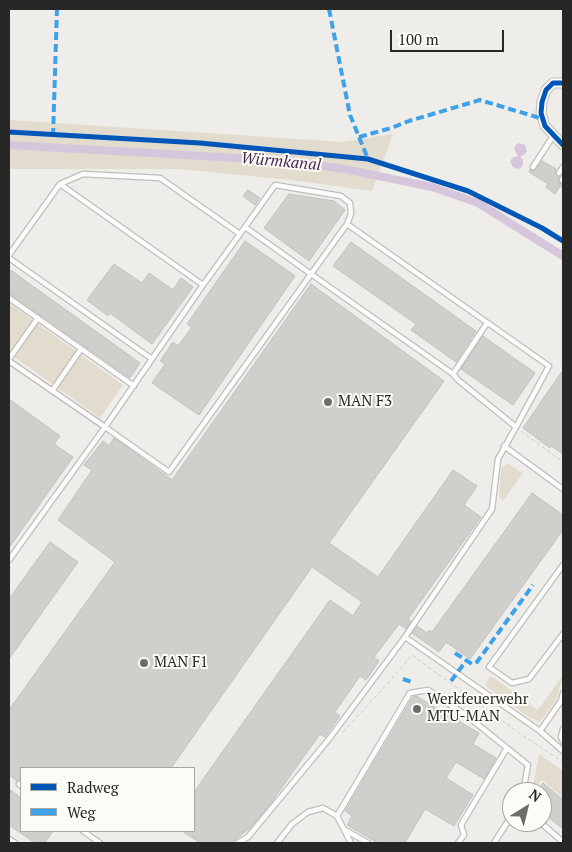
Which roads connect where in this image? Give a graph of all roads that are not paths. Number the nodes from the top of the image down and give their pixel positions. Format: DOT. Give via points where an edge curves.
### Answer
graph roads {
  1 [pos="563,83"];
  2 [pos="553,136"];
  3 [pos="563,145"];
  4 [pos="534,167"];
  5 [pos="563,167"];
  6 [pos="559,173"];
  7 [pos="60,184"];
  8 [pos="347,224"];
  9 [pos="245,227"];
  10 [pos="240,234"];
  11 [pos="9,256"];
  12 [pos="311,274"];
  13 [pos="203,285"];
  14 [pos="9,298"];
  15 [pos="38,318"];
  16 [pos="487,323"];
  17 [pos="81,349"];
  18 [pos="152,359"];
  19 [pos="9,360"];
  20 [pos="453,374"];
  21 [pos="134,386"];
  22 [pos="52,391"];
  23 [pos="105,427"];
  24 [pos="516,427"];
  25 [pos="504,446"];
  26 [pos="563,489"];
  27 [pos="9,560"];
  28 [pos="563,565"];
  29 [pos="563,634"];
  30 [pos="405,636"];
  31 [pos="563,693"];
  32 [pos="563,729"];
  33 [pos="540,731"];
  34 [pos="563,741"];
  35 [pos="507,748"];
  36 [pos="563,751"];
  37 [pos="525,782"];
  38 [pos="337,816"];
  39 [pos="345,830"];
  40 [pos="502,831"];
  41 [pos="84,832"];
  42 [pos="552,832"];
  43 [pos="9,839"];
  44 [pos="563,842"];
  45 [pos="15,843"];
  46 [pos="100,843"];
  47 [pos="238,843"];
  48 [pos="277,843"];
  49 [pos="351,843"];
  50 [pos="368,843"];
  51 [pos="458,843"];
  52 [pos="494,843"];
  1 -- 2 [label="street" via="554,83 546,90 542,102 545,126"];
  2 -- 3 [label="street"];
  2 -- 4 [label="lane"];
  5 -- 6 [label="lane"];
  7 -- 10 [label="lane" via="83,174 160,178"];
  7 -- 11 [label="lane"];
  7 -- 13 [label="lane"];
  8 -- 9 [label="lane" via="351,214 350,203 341,196 275,185"];
  8 -- 12 [label="lane"];
  8 -- 16 [label="lane"];
  9 -- 10 [label="lane"];
  9 -- 12 [label="lane"];
  10 -- 13 [label="lane"];
  11 -- 18 [label="lane"];
  12 -- 20 [label="lane"];
  12 -- 23 [label="lane" via="169,472"];
  13 -- 18 [label="lane"];
  14 -- 15 [label="lane"];
  15 -- 17 [label="lane"];
  15 -- 19 [label="lane"];
  16 -- 20 [label="lane"];
  16 -- 24 [label="lane" via="549,366"];
  17 -- 21 [label="lane"];
  17 -- 22 [label="lane"];
  18 -- 21 [label="lane"];
  19 -- 22 [label="lane"];
  20 -- 24 [label="lane"];
  21 -- 23 [label="lane"];
  22 -- 23 [label="lane"];
  23 -- 27 [label="lane"];
  24 -- 25 [label="lane"];
  25 -- 26 [label="lane"];
  25 -- 30 [label="lane" via="496,464 492,509"];
  28 -- 29 [label="lane" via="490,667 512,683 529,679"];
  30 -- 33 [label="lane"];
  30 -- 47 [label="lane" via="329,739 248,837"];
  31 -- 33 [label="lane"];
  32 -- 34 [label="lane"];
  33 -- 36 [label="lane"];
  35 -- 37 [label="lane" via="528,765"];
  35 -- 38 [label="lane" via="428,690 410,693"];
  35 -- 51 [label="lane" via="461,825 464,835"];
  38 -- 39 [label="lane"];
  38 -- 48 [label="lane" via="323,808 308,812 292,824"];
  39 -- 49 [label="lane"];
  39 -- 50 [label="lane"];
  40 -- 52 [label="lane"];
  41 -- 46 [label="lane"];
  42 -- 44 [label="lane"];
  43 -- 45 [label="lane"];
}
